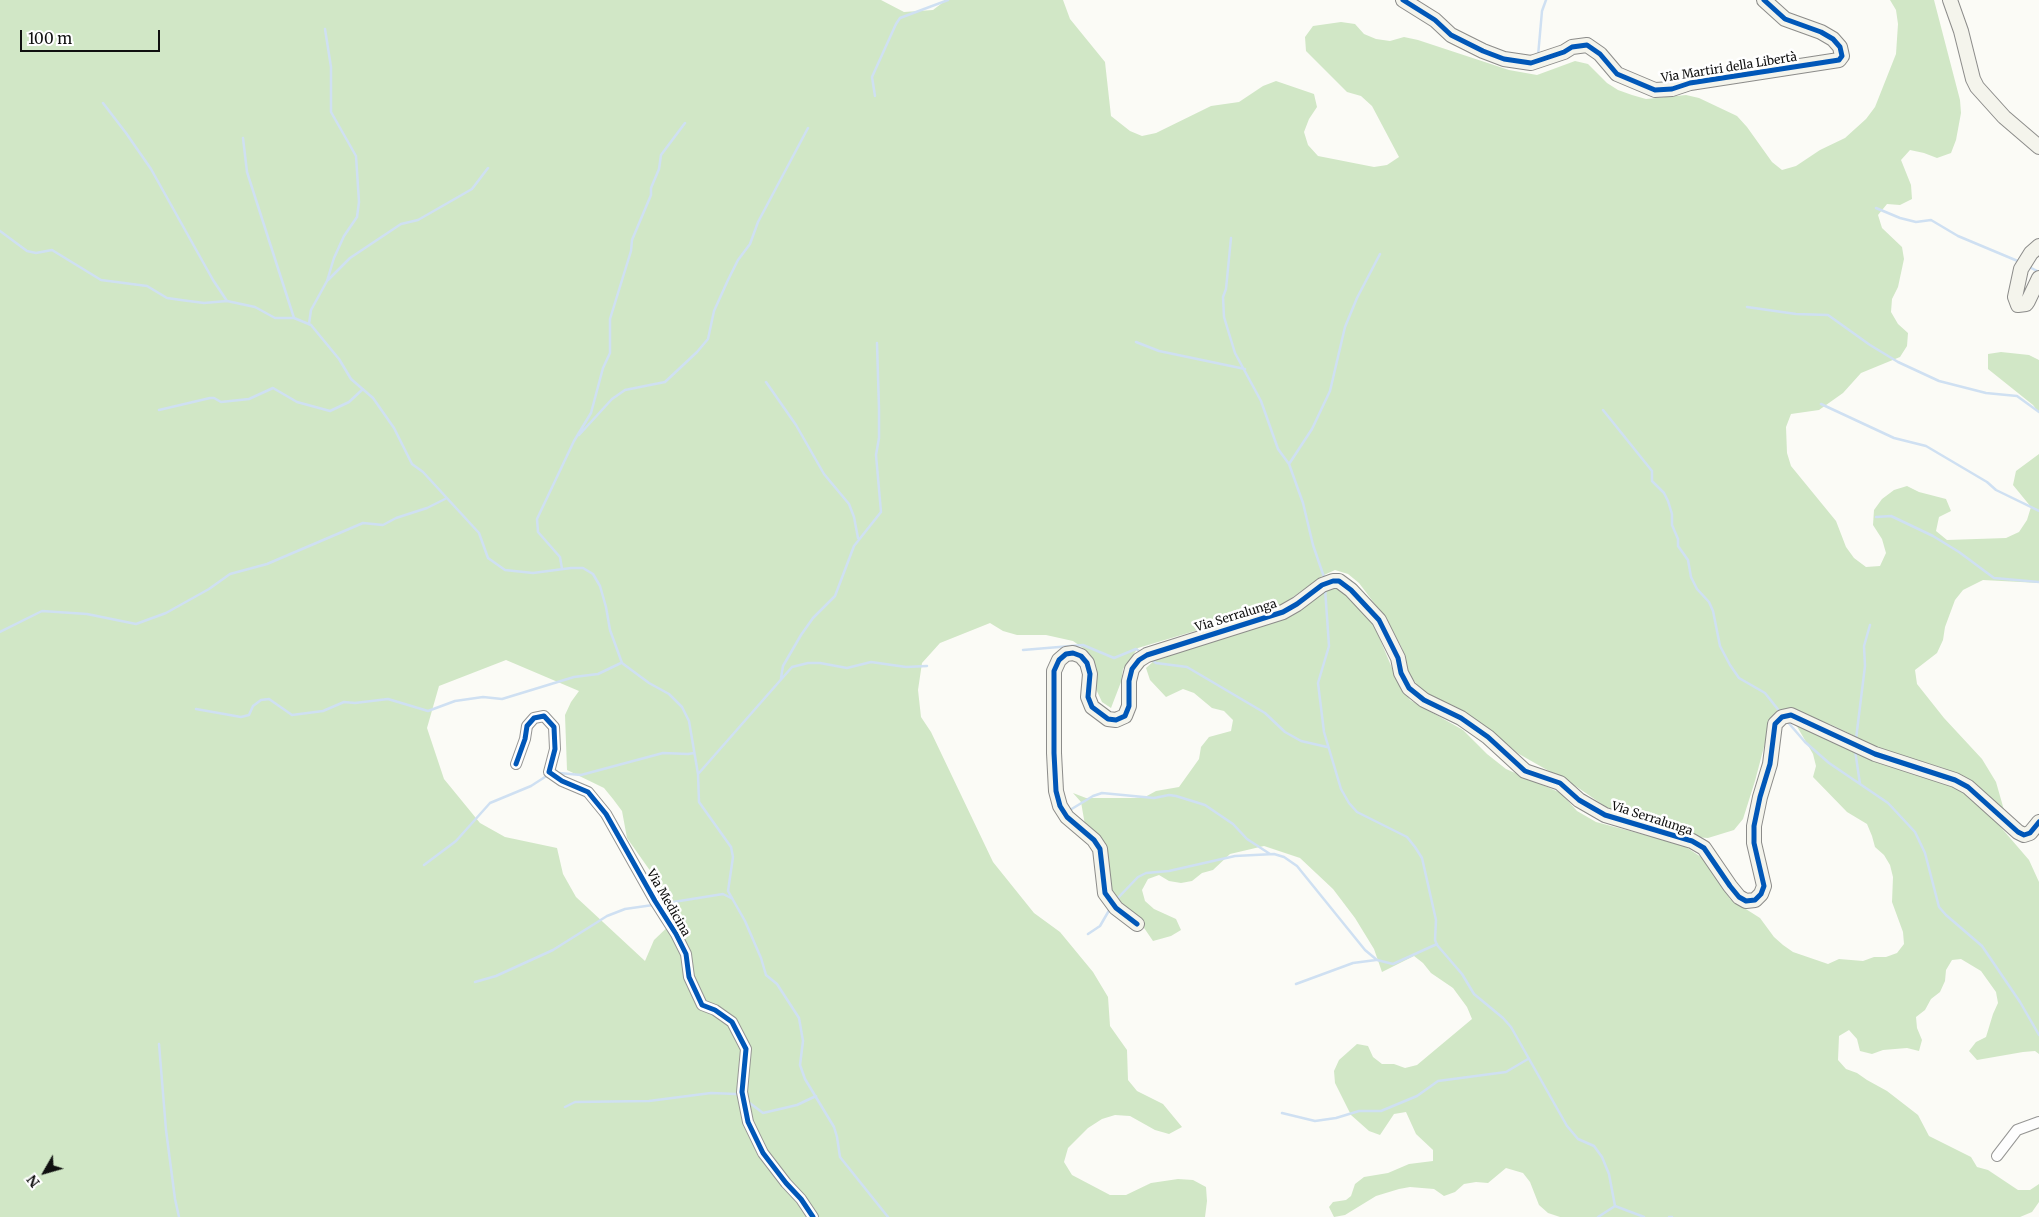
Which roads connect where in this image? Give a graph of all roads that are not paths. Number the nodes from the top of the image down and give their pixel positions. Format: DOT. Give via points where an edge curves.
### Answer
graph roads {
  1 [pos="1403,0"];
  2 [pos="1764,0"];
  3 [pos="1950,0"];
  4 [pos="2039,147"];
  5 [pos="2039,246"];
  6 [pos="2039,278"];
  7 [pos="516,764"];
  8 [pos="2039,822"];
  9 [pos="1137,924"];
  10 [pos="2039,1122"];
  11 [pos="1998,1156"];
  12 [pos="813,1217"];
  1 -- 2 [label="street, Via Martiri della Libertà" via="1452,35 1504,59 1532,63 1572,46 1586,46 1600,54 1617,74 1655,90 1839,60 1842,56 1840,47 1833,39 1785,19"];
  3 -- 4 [label="street" via="1973,79 2004,117"];
  5 -- 6 [label="street" via="2021,269 2015,297 2018,305 2026,304"];
  7 -- 12 [label="street, Via Medicina" via="527,726 534,718 544,716 554,727 555,749 549,772 562,782 588,792 606,814 676,934 686,954 689,977 702,1005 732,1022 746,1049 742,1092 748,1122 764,1153"];
  8 -- 9 [label="street, Via Serralunga" via="2024,835 1968,787 1955,780 1875,754 1791,715 1782,717 1776,724 1770,764 1754,826 1754,843 1764,886 1755,900 1746,901 1739,898 1704,848 1692,841 1605,815 1578,800 1560,783 1526,771 1461,718 1424,700 1410,688 1401,673 1398,658 1380,620 1351,590 1339,581 1333,581 1283,612 1139,660 1129,680 1129,706 1125,716 1116,720 1108,719 1092,707 1088,697 1088,663 1073,653 1059,660 1054,671 1054,753 1060,806 1100,849 1106,893 1116,908"];
  10 -- 11 [label="street" via="2018,1130"];
}
